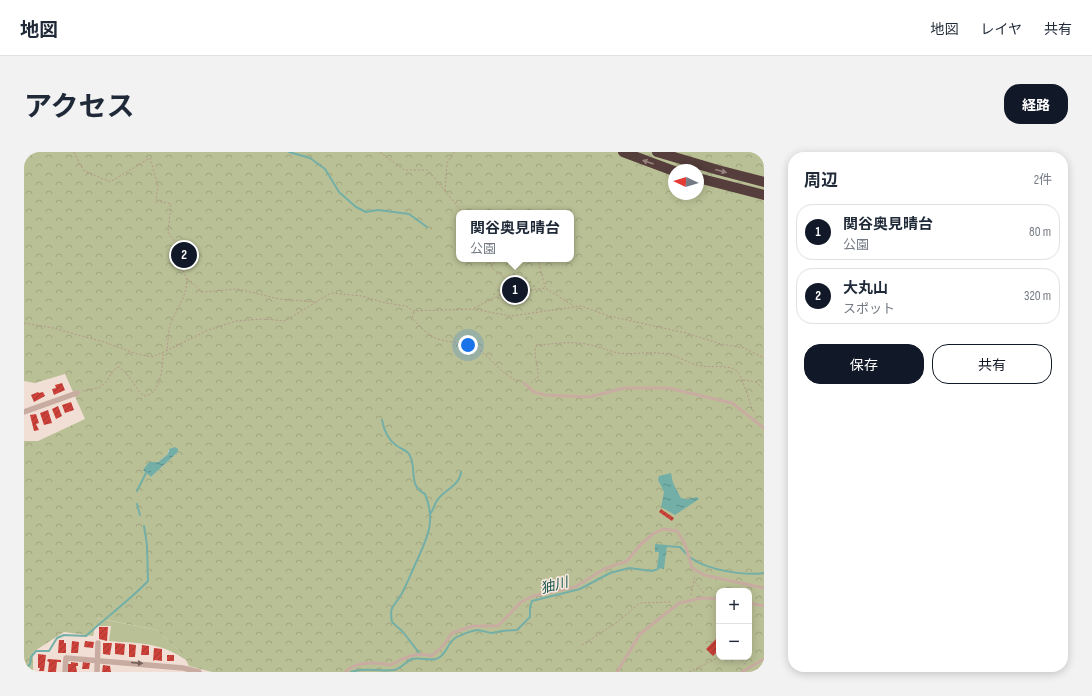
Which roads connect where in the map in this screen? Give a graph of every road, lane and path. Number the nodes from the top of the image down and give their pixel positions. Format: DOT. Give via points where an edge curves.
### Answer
graph roads {
  1 [pos="74,152"];
  2 [pos="380,152"];
  3 [pos="454,152"];
  4 [pos="623,152"];
  5 [pos="657,152"];
  6 [pos="668,168"];
  7 [pos="704,180"];
  8 [pos="764,182"];
  9 [pos="445,192"];
  10 [pos="764,195"];
  11 [pos="461,210"];
  12 [pos="495,262"];
  13 [pos="539,262"];
  14 [pos="187,278"];
  15 [pos="545,288"];
  16 [pos="514,292"];
  17 [pos="319,302"];
  18 [pos="574,306"];
  19 [pos="473,309"];
  20 [pos="414,311"];
  21 [pos="24,323"];
  22 [pos="166,351"];
  23 [pos="163,352"];
  24 [pos="764,358"];
  25 [pos="742,380"];
  26 [pos="524,383"];
  27 [pos="764,389"];
  28 [pos="77,393"];
  29 [pos="24,412"];
  30 [pos="758,423"];
  31 [pos="764,428"];
  32 [pos="696,570"];
  33 [pos="694,582"];
  34 [pos="764,588"];
  35 [pos="708,598"];
  36 [pos="716,599"];
  37 [pos="688,601"];
  38 [pos="679,603"];
  39 [pos="752,604"];
  40 [pos="764,606"];
  41 [pos="98,643"];
  42 [pos="582,645"];
  43 [pos="716,658"];
  44 [pos="764,659"];
  45 [pos="98,660"];
  46 [pos="742,660"];
  47 [pos="749,668"];
  48 [pos="195,671"];
  49 [pos="65,672"];
  50 [pos="97,672"];
  51 [pos="345,672"];
  52 [pos="617,672"];
  53 [pos="689,672"];
  54 [pos="742,672"];
  1 -- 14 [label="path" via="83,170 110,182 150,158 158,186 156,200 171,204 168,232 182,252 178,262"];
  2 -- 9 [label="path" via="404,170 428,170"];
  3 -- 9 [label="path" via="447,164"];
  6 -- 4 [label="highway, one-way"];
  5 -- 8 [label="highway, one-way"];
  7 -- 10 [label="highway"];
  9 -- 11 [label="path"];
  12 -- 16 [label="path" via="491,267 510,283"];
  13 -- 15 [label="path"];
  14 -- 17 [label="path" via="202,292 238,288 279,299"];
  14 -- 22 [label="path" via="182,303 170,324"];
  15 -- 16 [label="path"];
  15 -- 18 [label="path"];
  16 -- 19 [label="path" via="502,294"];
  17 -- 20 [label="path" via="331,293 362,296 406,306"];
  17 -- 22 [label="path" via="285,321 263,318 236,320 208,330"];
  18 -- 19 [label="path" via="511,316"];
  18 -- 24 [label="path" via="744,348"];
  19 -- 20 [label="path"];
  20 -- 26 [label="path" via="412,318 432,337 470,344 509,378"];
  21 -- 23 [label="path" via="53,328 137,354 152,356"];
  22 -- 23 [label="path"];
  23 -- 28 [label="path" via="156,391 150,396 144,396 138,391 124,370 118,367 100,387"];
  25 -- 26 [label="path" via="736,370 728,367 694,364 668,354 647,351 618,353 591,344 570,342 536,346 534,353 538,377 533,382"];
  25 -- 27 [label="path" via="756,382"];
  25 -- 30 [label="path" via="746,397"];
  26 -- 30 [label="lane" via="540,394 589,397 624,388 668,388 732,403"];
  28 -- 29 [label="street"];
  30 -- 31 [label="lane"];
  32 -- 33 [label="path"];
  32 -- 34 [label="lane" via="704,575"];
  32 -- 51 [label="lane" via="692,568 678,531 663,529 641,544 627,561 604,569 575,587 533,596 521,602 498,626 473,626 452,633 432,656 415,654 391,665 375,662 351,666"];
  33 -- 35 [label="path"];
  33 -- 37 [label="path"];
  35 -- 36 [label="lane"];
  35 -- 37 [label="lane"];
  37 -- 38 [label="lane"];
  38 -- 42 [label="path" via="640,603 616,623"];
  38 -- 52 [label="lane" via="640,634"];
  39 -- 40 [label="lane"];
  41 -- 45 [label="street"];
  43 -- 53 [label="path"];
  44 -- 47 [label="lane"];
  45 -- 48 [label="street, one-way"];
  45 -- 49 [label="street" via="66,658"];
  45 -- 50 [label="street"];
  46 -- 47 [label="path"];
  47 -- 54 [label="lane"];
}
